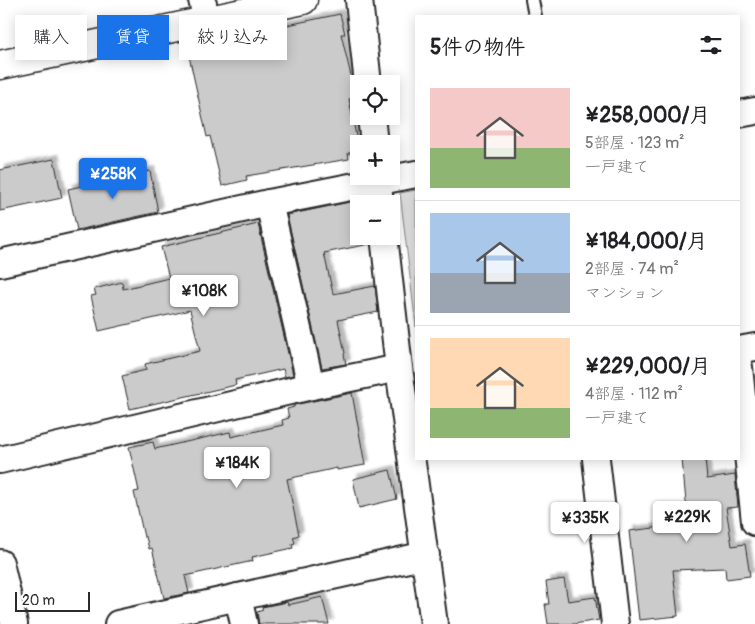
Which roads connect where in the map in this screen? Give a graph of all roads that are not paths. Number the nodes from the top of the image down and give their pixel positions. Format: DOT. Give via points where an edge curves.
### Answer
graph roads {
  1 [pos="303,0"];
  2 [pos="359,0"];
  3 [pos="532,0"];
  4 [pos="204,10"];
  5 [pos="535,15"];
  6 [pos="0,65"];
  7 [pos="367,75"];
  8 [pos="755,111"];
  9 [pos="740,114"];
  10 [pos="415,174"];
  11 [pos="378,187"];
  12 [pos="269,203"];
  13 [pos="385,245"];
  14 [pos="0,263"];
  15 [pos="755,347"];
  16 [pos="740,350"];
  17 [pos="400,368"];
  18 [pos="740,377"];
  19 [pos="311,386"];
  20 [pos="0,460"];
  21 [pos="596,460"];
  22 [pos="755,522"];
  23 [pos="426,555"];
  24 [pos="0,563"];
  25 [pos="238,597"];
  26 [pos="14,624"];
  27 [pos="118,624"];
  28 [pos="244,624"];
  29 [pos="434,624"];
  30 [pos="615,624"];
  1 -- 4 [label="street"];
  2 -- 7 [label="street"];
  3 -- 5 [label="lane"];
  4 -- 6 [label="street"];
  8 -- 9 [label="street"];
  10 -- 11 [label="street"];
  11 -- 12 [label="street"];
  12 -- 14 [label="street"];
  12 -- 19 [label="street"];
  13 -- 17 [label="street"];
  15 -- 16 [label="street"];
  17 -- 19 [label="street"];
  17 -- 23 [label="street"];
  18 -- 22 [label="street"];
  19 -- 20 [label="street"];
  21 -- 30 [label="street"];
  23 -- 25 [label="street"];
  23 -- 29 [label="street"];
  24 -- 26 [label="street"];
  25 -- 27 [label="street"];
  25 -- 28 [label="street"];
}
